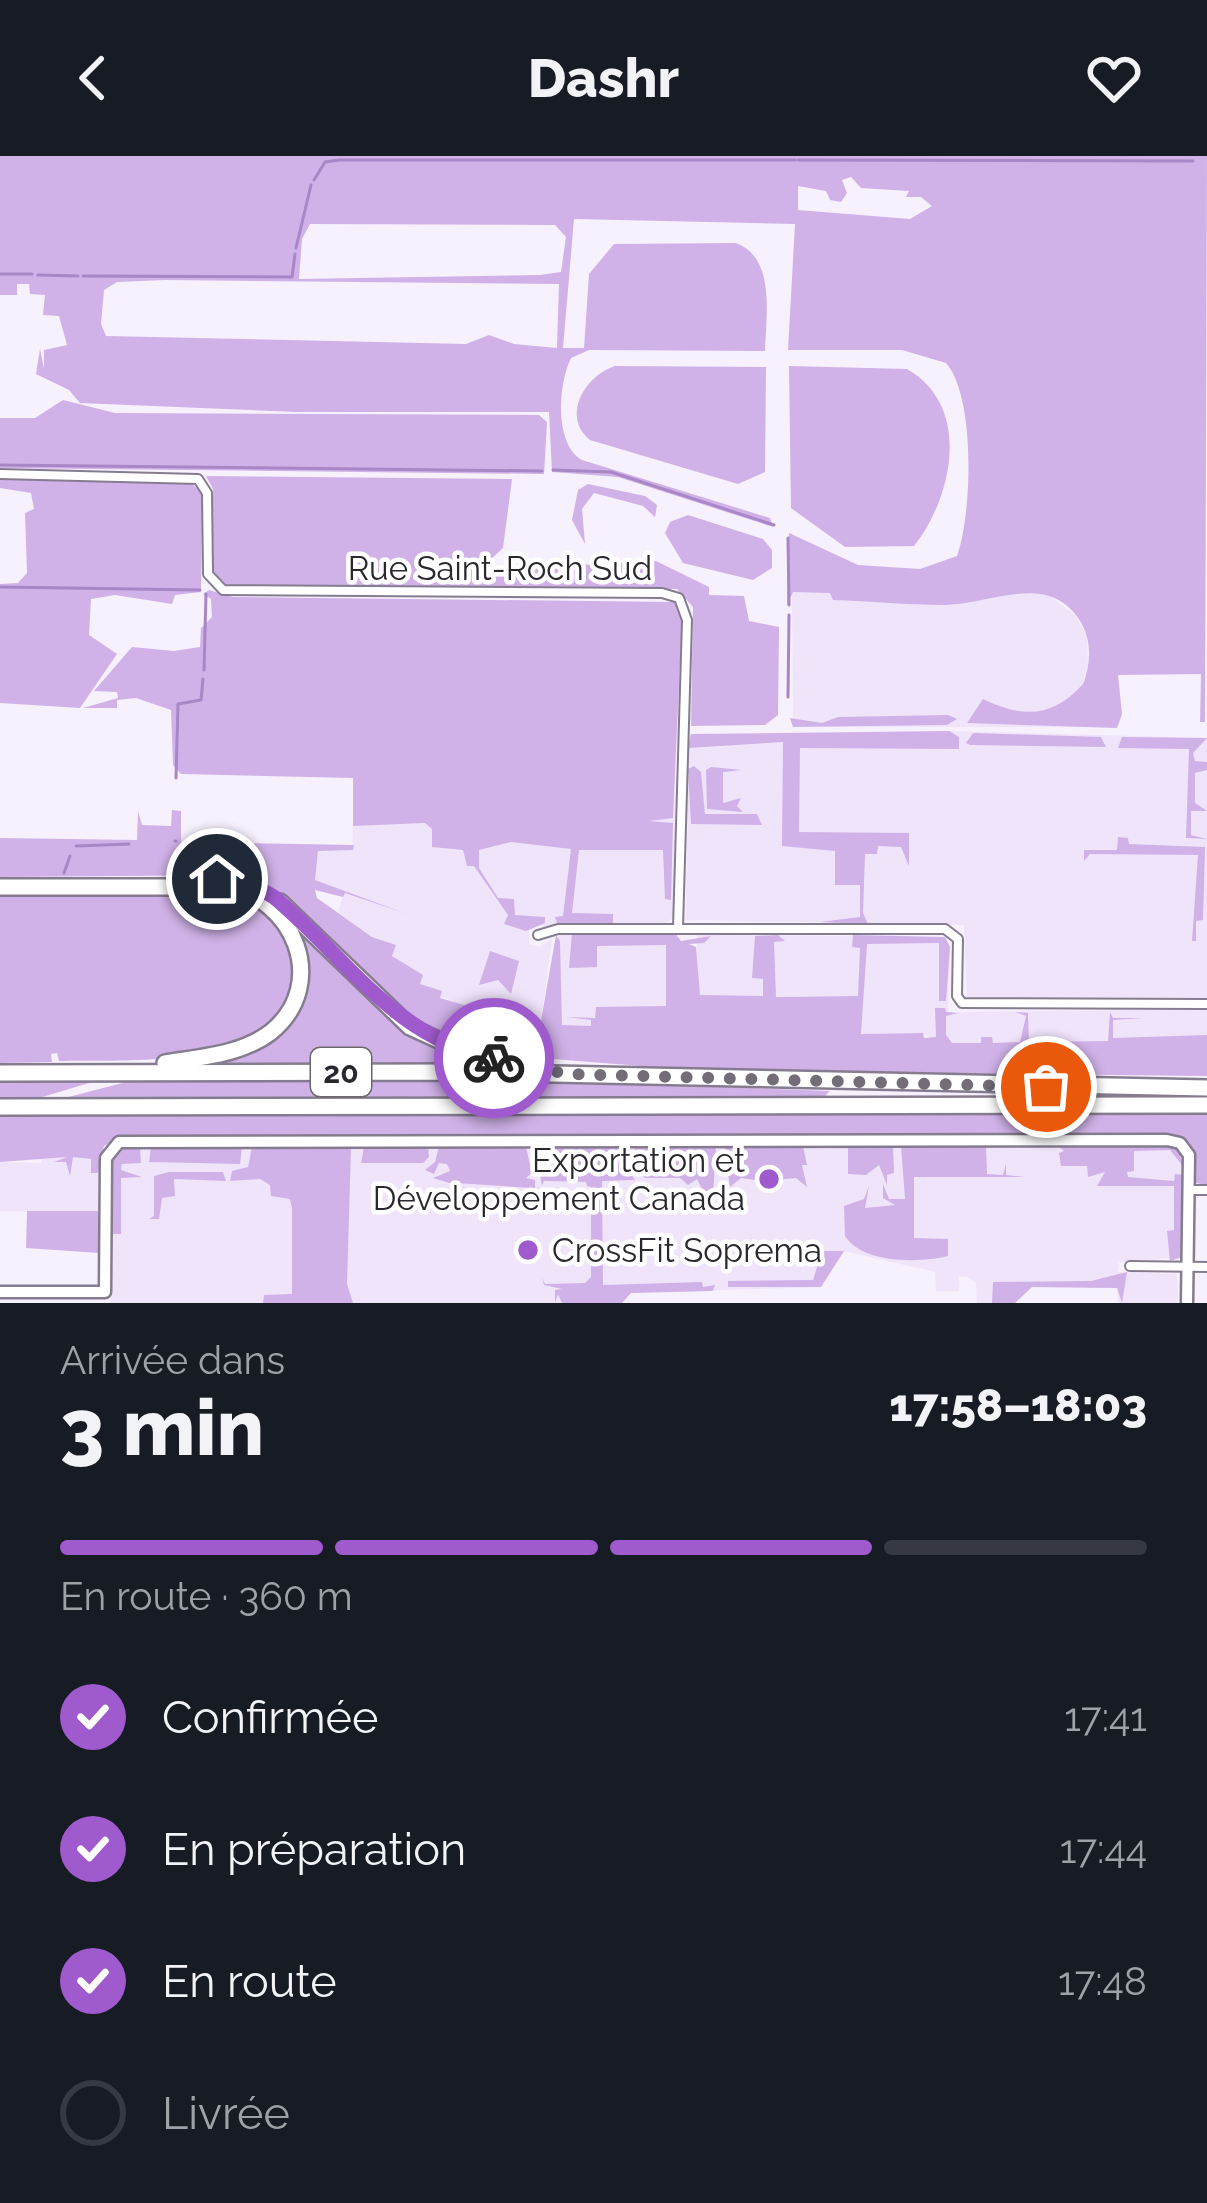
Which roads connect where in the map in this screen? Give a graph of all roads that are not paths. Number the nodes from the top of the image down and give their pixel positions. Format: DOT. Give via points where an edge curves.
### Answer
graph roads {
  1 [pos="0,474"];
  2 [pos="137,885"];
  3 [pos="0,887"];
  4 [pos="678,928"];
  5 [pos="538,934"];
  6 [pos="1207,1004"];
  7 [pos="0,1072"];
  8 [pos="116,1072"];
  9 [pos="566,1074"];
  10 [pos="1206,1092"];
  11 [pos="0,1107"];
  12 [pos="1189,1190"];
  13 [pos="1207,1190"];
  14 [pos="1130,1266"];
  15 [pos="1188,1267"];
  16 [pos="1207,1267"];
  17 [pos="0,1292"];
  18 [pos="105,1298"];
  19 [pos="1187,1303"];
  1 -- 4 [label="street, Rue Saint-Roch Sud" via="189,476 205,486 207,571 223,590 680,598 687,620"];
  2 -- 3 [label="highway"];
  2 -- 8 [label="highway" via="233,888 263,901 295,939 300,980 283,1020 249,1045"];
  2 -- 9 [label="highway" via="220,879 257,887 418,1031 468,1052"];
  4 -- 5 [label="street"];
  4 -- 6 [label="street" via="950,930 962,1004"];
  7 -- 8 [label="highway, 20"];
  8 -- 9 [label="highway, 20"];
  9 -- 10 [label="highway, 20"];
  10 -- 11 [label="highway, 20"];
  12 -- 13 [label="street"];
  12 -- 15 [label="street"];
  12 -- 18 [label="street" via="1188,1152 1167,1140 119,1142 106,1158"];
  14 -- 15 [label="street"];
  15 -- 16 [label="street"];
  15 -- 19 [label="street"];
  17 -- 18 [label="street"];
}
